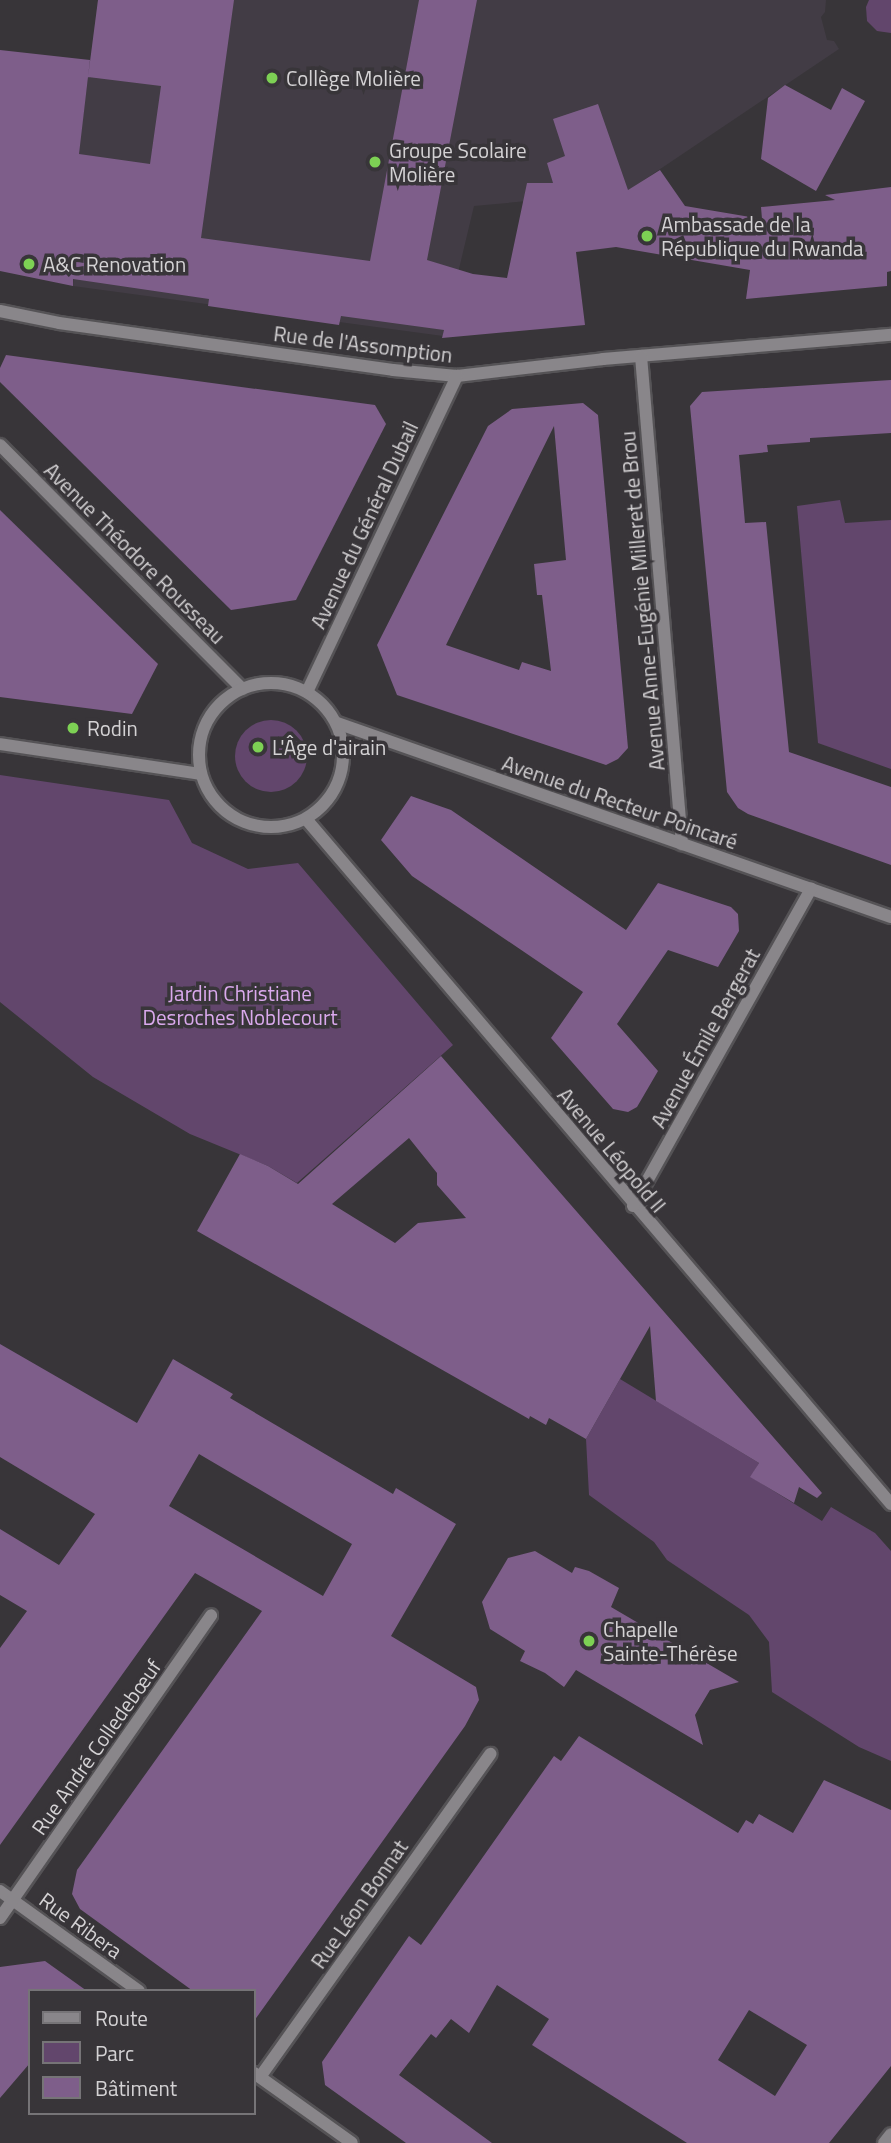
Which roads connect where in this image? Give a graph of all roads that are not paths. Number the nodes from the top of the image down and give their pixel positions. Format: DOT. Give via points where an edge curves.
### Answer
graph roads {
  1 [pos="0,311"];
  2 [pos="891,335"];
  3 [pos="641,356"];
  4 [pos="457,376"];
  5 [pos="0,445"];
  6 [pos="242,689"];
  7 [pos="306,692"];
  8 [pos="337,723"];
  9 [pos="0,744"];
  10 [pos="201,774"];
  11 [pos="306,819"];
  12 [pos="682,844"];
  13 [pos="811,889"];
  14 [pos="891,917"];
  15 [pos="633,1206"];
  16 [pos="891,1504"];
  17 [pos="211,1615"];
  18 [pos="490,1754"];
  19 [pos="0,1891"];
  20 [pos="13,1901"];
  21 [pos="0,1918"];
  22 [pos="136,1989"];
  23 [pos="257,2075"];
  24 [pos="891,2134"];
  25 [pos="352,2143"];
  26 [pos="884,2143"];
  1 -- 4 [label="street, Rue de l'Assomption" via="72,325"];
  2 -- 3 [label="street, Rue de l'Assomption"];
  3 -- 4 [label="street, Rue de l'Assomption"];
  3 -- 12 [label="street, Avenue Anne-Eugénie Milleret de Brou"];
  4 -- 7 [label="street, Avenue du Général Dubail"];
  5 -- 6 [label="street, Avenue Théodore Rousseau"];
  6 -- 7 [label="street" via="275,683"];
  6 -- 10 [label="street" via="225,699 206,724 198,753"];
  7 -- 8 [label="street"];
  8 -- 11 [label="street" via="344,742 338,782 325,803"];
  8 -- 12 [label="street, Avenue du Recteur Poincaré"];
  9 -- 10 [label="street"];
  10 -- 11 [label="street" via="210,795 246,823 286,826"];
  11 -- 15 [label="street, Avenue Léopold II"];
  12 -- 13 [label="street, Avenue du Recteur Poincaré"];
  13 -- 14 [label="street, Avenue du Recteur Poincaré"];
  13 -- 15 [label="street, Avenue Émile Bergerat"];
  15 -- 16 [label="street, Avenue Léopold II"];
  17 -- 20 [label="street, Rue André Colledebœuf"];
  18 -- 23 [label="street, Rue Léon Bonnat"];
  19 -- 20 [label="street, Rue Ribera"];
  20 -- 21 [label="street, Rue André Colledebœuf"];
  20 -- 22 [label="street, Rue Ribera"];
  23 -- 25 [label="street"];
  24 -- 26 [label="street"];
}
